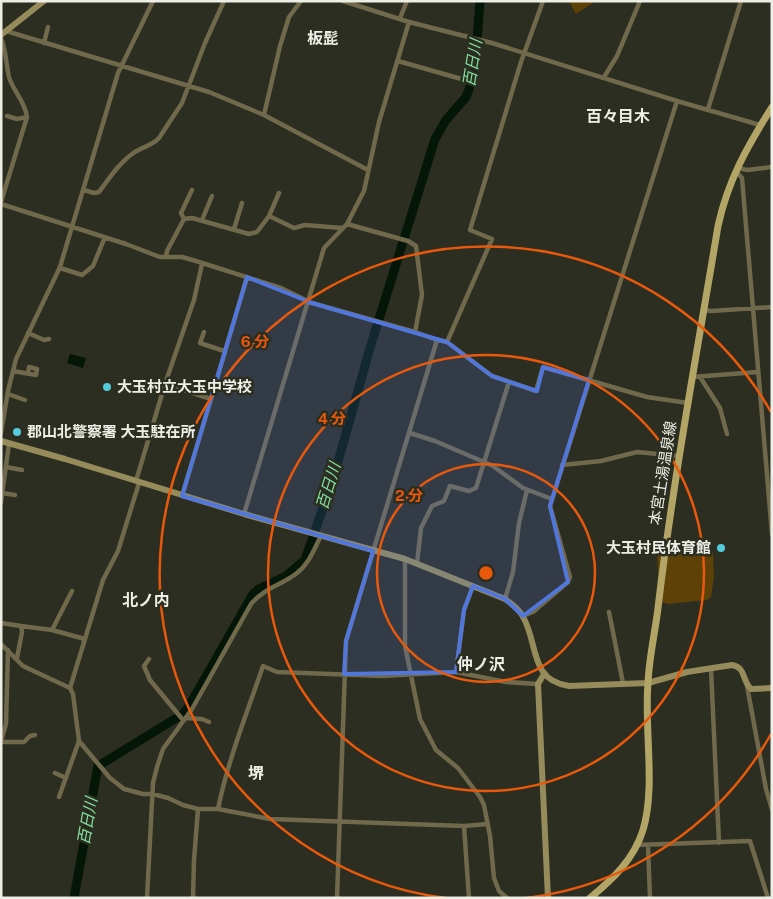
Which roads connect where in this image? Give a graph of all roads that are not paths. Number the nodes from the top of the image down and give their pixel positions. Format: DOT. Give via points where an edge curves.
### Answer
graph roads {
  1 [pos="44,1"];
  2 [pos="153,1"];
  3 [pos="224,1"];
  4 [pos="301,1"];
  5 [pos="342,1"];
  6 [pos="407,1"];
  7 [pos="543,1"];
  8 [pos="640,1"];
  9 [pos="741,1"];
  10 [pos="400,18"];
  11 [pos="409,22"];
  12 [pos="48,27"];
  13 [pos="3,35"];
  14 [pos="44,43"];
  15 [pos="525,53"];
  16 [pos="398,62"];
  17 [pos="121,66"];
  18 [pos="604,77"];
  19 [pos="465,80"];
  20 [pos="188,87"];
  21 [pos="677,101"];
  22 [pos="772,107"];
  23 [pos="708,109"];
  24 [pos="264,115"];
  25 [pos="7,116"];
  26 [pos="27,116"];
  27 [pos="760,125"];
  28 [pos="772,166"];
  29 [pos="737,169"];
  30 [pos="368,170"];
  31 [pos="84,190"];
  32 [pos="192,190"];
  33 [pos="279,194"];
  34 [pos="212,196"];
  35 [pos="1,203"];
  36 [pos="242,203"];
  37 [pos="269,216"];
  38 [pos="184,219"];
  39 [pos="202,220"];
  40 [pos="347,224"];
  41 [pos="73,226"];
  42 [pos="342,228"];
  43 [pos="234,229"];
  44 [pos="105,237"];
  45 [pos="166,257"];
  46 [pos="202,264"];
  47 [pos="60,268"];
  48 [pos="247,277"];
  49 [pos="308,301"];
  50 [pos="772,307"];
  51 [pos="753,309"];
  52 [pos="704,310"];
  53 [pos="204,332"];
  54 [pos="415,332"];
  55 [pos="28,333"];
  56 [pos="49,339"];
  57 [pos="437,340"];
  58 [pos="447,342"];
  59 [pos="224,351"];
  60 [pos="13,370"];
  61 [pos="758,372"];
  62 [pos="28,373"];
  63 [pos="696,377"];
  64 [pos="589,380"];
  65 [pos="509,382"];
  66 [pos="165,384"];
  67 [pos="1,393"];
  68 [pos="8,393"];
  69 [pos="211,399"];
  70 [pos="25,400"];
  71 [pos="688,403"];
  72 [pos="1,433"];
  73 [pos="410,433"];
  74 [pos="727,434"];
  75 [pos="1,441"];
  76 [pos="9,444"];
  77 [pos="680,456"];
  78 [pos="484,462"];
  79 [pos="562,465"];
  80 [pos="6,467"];
  81 [pos="22,470"];
  82 [pos="137,482"];
  83 [pos="527,490"];
  84 [pos="2,493"];
  85 [pos="15,495"];
  86 [pos="182,496"];
  87 [pos="552,499"];
  88 [pos="1,502"];
  89 [pos="244,514"];
  90 [pos="772,534"];
  91 [pos="316,535"];
  92 [pos="373,550"];
  93 [pos="405,559"];
  94 [pos="417,563"];
  95 [pos="473,586"];
  96 [pos="72,592"];
  97 [pos="505,599"];
  98 [pos="609,612"];
  99 [pos="523,616"];
  100 [pos="1,623"];
  101 [pos="21,626"];
  102 [pos="52,630"];
  103 [pos="85,639"];
  104 [pos="1,644"];
  105 [pos="8,650"];
  106 [pos="17,658"];
  107 [pos="149,659"];
  108 [pos="711,668"];
  109 [pos="456,672"];
  110 [pos="344,674"];
  111 [pos="544,674"];
  112 [pos="411,675"];
  113 [pos="648,683"];
  114 [pos="538,684"];
  115 [pos="623,684"];
  116 [pos="747,684"];
  117 [pos="70,688"];
  118 [pos="772,688"];
  119 [pos="182,717"];
  120 [pos="208,722"];
  121 [pos="35,735"];
  122 [pos="1,742"];
  123 [pos="79,742"];
  124 [pos="55,773"];
  125 [pos="66,778"];
  126 [pos="153,794"];
  127 [pos="59,797"];
  128 [pos="198,809"];
  129 [pos="218,809"];
  130 [pos="772,810"];
  131 [pos="339,821"];
  132 [pos="488,824"];
  133 [pos="464,826"];
  134 [pos="719,843"];
  135 [pos="636,845"];
  136 [pos="648,846"];
  137 [pos="147,898"];
  138 [pos="193,898"];
  139 [pos="337,898"];
  140 [pos="470,898"];
  141 [pos="507,898"];
  142 [pos="548,898"];
  143 [pos="590,898"];
  144 [pos="650,898"];
  145 [pos="768,898"];
  1 -- 13 [label="street"];
  2 -- 17 [label="street"];
  3 -- 20 [label="street"];
  4 -- 24 [label="street" via="289,17"];
  5 -- 10 [label="street"];
  6 -- 10 [label="street"];
  7 -- 15 [label="street"];
  8 -- 18 [label="street" via="617,56"];
  9 -- 23 [label="street"];
  10 -- 11 [label="street"];
  11 -- 15 [label="street"];
  11 -- 16 [label="street"];
  12 -- 14 [label="street"];
  13 -- 14 [label="street"];
  13 -- 26 [label="street" via="10,78 24,103"];
  14 -- 17 [label="street"];
  15 -- 18 [label="street"];
  15 -- 58 [label="street" via="470,230 492,239"];
  16 -- 19 [label="street"];
  16 -- 30 [label="street"];
  17 -- 20 [label="street"];
  17 -- 31 [label="street"];
  18 -- 21 [label="street"];
  20 -- 24 [label="street" via="209,92"];
  20 -- 31 [label="street" via="182,103 156,142 131,154 98,192"];
  21 -- 23 [label="street"];
  21 -- 64 [label="street"];
  22 -- 27 [label="main road, 本宮土湯温泉線"];
  23 -- 27 [label="street"];
  24 -- 30 [label="street"];
  25 -- 26 [label="street" via="17,120"];
  26 -- 35 [label="street"];
  27 -- 29 [label="main road, 本宮土湯温泉線"];
  28 -- 29 [label="street"];
  29 -- 51 [label="street" via="742,178"];
  29 -- 52 [label="main road, 本宮土湯温泉線" via="724,200"];
  30 -- 40 [label="street" via="364,191"];
  31 -- 41 [label="street"];
  32 -- 38 [label="street" via="181,213"];
  33 -- 37 [label="street"];
  34 -- 39 [label="street"];
  35 -- 41 [label="street"];
  36 -- 43 [label="street"];
  37 -- 42 [label="street" via="294,228 306,225"];
  37 -- 43 [label="street" via="254,233"];
  38 -- 39 [label="street"];
  38 -- 45 [label="street"];
  39 -- 43 [label="street"];
  40 -- 42 [label="street"];
  40 -- 54 [label="street" via="416,246 422,296"];
  41 -- 44 [label="street"];
  41 -- 47 [label="street"];
  42 -- 49 [label="street" via="324,248"];
  44 -- 45 [label="street" via="160,258"];
  44 -- 47 [label="street" via="90,270 82,275"];
  45 -- 46 [label="street" via="182,257"];
  46 -- 48 [label="street"];
  46 -- 66 [label="street" via="194,300"];
  47 -- 55 [label="street"];
  48 -- 49 [label="street"];
  48 -- 59 [label="street"];
  49 -- 54 [label="street"];
  49 -- 89 [label="street"];
  50 -- 51 [label="street"];
  51 -- 52 [label="street"];
  51 -- 61 [label="street"];
  52 -- 63 [label="main road, 本宮土湯温泉線"];
  53 -- 59 [label="street" via="200,342"];
  54 -- 57 [label="street"];
  55 -- 56 [label="street"];
  55 -- 60 [label="street"];
  57 -- 58 [label="street"];
  57 -- 73 [label="street"];
  58 -- 65 [label="street" via="492,376"];
  59 -- 69 [label="street"];
  60 -- 62 [label="street"];
  60 -- 68 [label="street"];
  61 -- 63 [label="street"];
  61 -- 90 [label="street"];
  63 -- 71 [label="main road, 本宮土湯温泉線"];
  63 -- 74 [label="street" via="720,408"];
  64 -- 65 [label="street" via="543,367 536,391"];
  64 -- 71 [label="street" via="647,397"];
  64 -- 79 [label="street"];
  65 -- 78 [label="street"];
  66 -- 69 [label="street"];
  66 -- 82 [label="street"];
  67 -- 68 [label="street"];
  68 -- 70 [label="street"];
  68 -- 72 [label="street"];
  69 -- 86 [label="street"];
  71 -- 77 [label="main road, 本宮土湯温泉線"];
  73 -- 78 [label="street"];
  73 -- 92 [label="street"];
  75 -- 76 [label="street"];
  76 -- 80 [label="street"];
  76 -- 82 [label="street"];
  77 -- 79 [label="street" via="635,453 602,461"];
  77 -- 113 [label="main road, 本宮土湯温泉線"];
  78 -- 83 [label="street"];
  78 -- 94 [label="street" via="476,488 469,491 450,486 444,501 430,508 420,531"];
  79 -- 87 [label="street"];
  80 -- 81 [label="street"];
  80 -- 84 [label="street"];
  82 -- 86 [label="street"];
  82 -- 103 [label="street" via="118,551 107,571"];
  83 -- 87 [label="street"];
  83 -- 97 [label="street" via="513,572"];
  84 -- 85 [label="street"];
  84 -- 88 [label="street"];
  86 -- 89 [label="street"];
  87 -- 99 [label="street" via="550,506 570,577 533,612"];
  89 -- 91 [label="street"];
  91 -- 92 [label="street"];
  91 -- 119 [label="street" via="304,567 264,591 250,604"];
  92 -- 93 [label="street"];
  92 -- 110 [label="street" via="346,641"];
  93 -- 94 [label="street"];
  93 -- 112 [label="street" via="405,646"];
  94 -- 95 [label="street"];
  95 -- 97 [label="street"];
  95 -- 109 [label="street" via="464,610"];
  96 -- 102 [label="street"];
  97 -- 99 [label="street"];
  98 -- 115 [label="street"];
  99 -- 111 [label="street"];
  100 -- 101 [label="street"];
  101 -- 102 [label="street"];
  101 -- 106 [label="street"];
  102 -- 103 [label="street"];
  103 -- 117 [label="street"];
  104 -- 105 [label="street"];
  105 -- 106 [label="street"];
  105 -- 122 [label="street" via="6,724"];
  106 -- 117 [label="street" via="31,670"];
  107 -- 119 [label="street" via="144,666 147,676"];
  108 -- 113 [label="street"];
  108 -- 116 [label="street" via="738,666"];
  108 -- 134 [label="street"];
  109 -- 112 [label="street"];
  109 -- 114 [label="street" via="506,682"];
  110 -- 112 [label="street"];
  110 -- 129 [label="street" via="277,672 263,666 223,782"];
  110 -- 131 [label="street"];
  111 -- 114 [label="street"];
  111 -- 115 [label="street" via="568,686"];
  112 -- 132 [label="street" via="420,719 436,750 458,768 480,797"];
  113 -- 115 [label="street"];
  113 -- 135 [label="main road, 本宮土湯温泉線" via="648,801"];
  114 -- 142 [label="street"];
  116 -- 118 [label="street" via="753,689"];
  116 -- 130 [label="street"];
  117 -- 123 [label="street" via="74,694"];
  119 -- 120 [label="street"];
  119 -- 126 [label="street" via="154,775"];
  121 -- 122 [label="street" via="24,742"];
  123 -- 125 [label="street"];
  123 -- 126 [label="street" via="124,789"];
  124 -- 125 [label="street"];
  125 -- 127 [label="street"];
  126 -- 128 [label="street"];
  126 -- 137 [label="street"];
  128 -- 129 [label="street"];
  128 -- 138 [label="street"];
  129 -- 131 [label="street" via="270,819"];
  131 -- 133 [label="street"];
  131 -- 139 [label="street"];
  132 -- 133 [label="street"];
  132 -- 141 [label="street" via="494,878 499,891"];
  133 -- 140 [label="street"];
  134 -- 136 [label="street"];
  134 -- 145 [label="street" via="750,841"];
  135 -- 136 [label="street"];
  135 -- 143 [label="main road, 本宮土湯温泉線" via="617,875"];
  136 -- 144 [label="street"];
}
